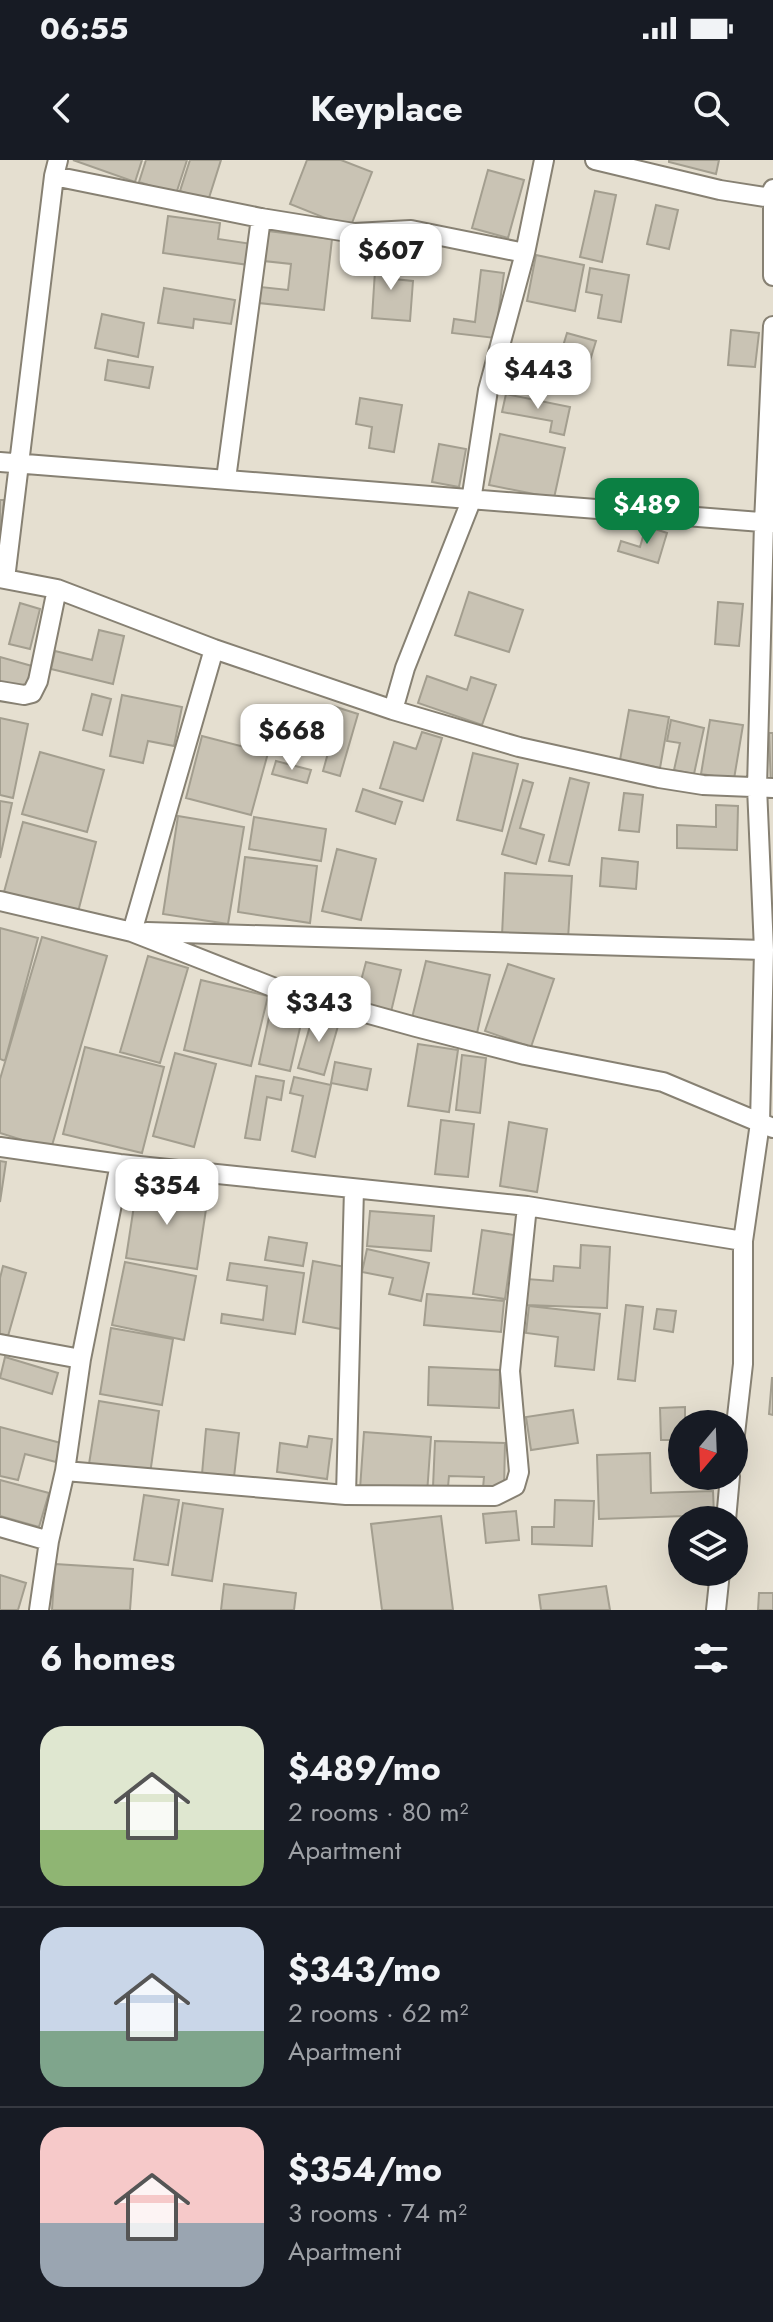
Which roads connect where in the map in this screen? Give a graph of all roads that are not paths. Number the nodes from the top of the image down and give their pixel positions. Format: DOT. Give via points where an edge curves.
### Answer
graph roads {
  1 [pos="544,160"];
  2 [pos="595,160"];
  3 [pos="56,168"];
  4 [pos="772,193"];
  5 [pos="261,218"];
  6 [pos="525,253"];
  7 [pos="773,276"];
  8 [pos="773,326"];
  9 [pos="9,463"];
  10 [pos="226,479"];
  11 [pos="471,501"];
  12 [pos="768,523"];
  13 [pos="2,578"];
  14 [pos="57,589"];
  15 [pos="214,649"];
  16 [pos="0,691"];
  17 [pos="393,710"];
  18 [pos="765,788"];
  19 [pos="0,901"];
  20 [pos="132,932"];
  21 [pos="764,950"];
  22 [pos="766,1126"];
  23 [pos="0,1147"];
  24 [pos="120,1164"];
  25 [pos="354,1189"];
  26 [pos="527,1206"];
  27 [pos="743,1241"];
  28 [pos="0,1344"];
  29 [pos="81,1359"];
  30 [pos="738,1410"];
  31 [pos="65,1471"];
  32 [pos="346,1495"];
  33 [pos="0,1527"];
  34 [pos="49,1541"];
  35 [pos="719,1586"];
  36 [pos="39,1610"];
  37 [pos="716,1610"];
  1 -- 6 [label="street"];
  2 -- 4 [label="street" via="720,190"];
  3 -- 5 [label="street"];
  3 -- 9 [label="street"];
  4 -- 7 [label="street"];
  5 -- 6 [label="street" via="354,233 411,230"];
  5 -- 10 [label="street"];
  6 -- 11 [label="street" via="488,390"];
  8 -- 12 [label="street"];
  9 -- 10 [label="street"];
  9 -- 13 [label="street"];
  10 -- 11 [label="street"];
  11 -- 12 [label="street"];
  11 -- 17 [label="street"];
  12 -- 18 [label="street"];
  13 -- 14 [label="street"];
  14 -- 15 [label="street"];
  14 -- 16 [label="street" via="32,693"];
  15 -- 17 [label="street"];
  15 -- 20 [label="street"];
  17 -- 18 [label="street" via="519,747 659,778"];
  18 -- 21 [label="street"];
  19 -- 20 [label="street"];
  20 -- 21 [label="street"];
  20 -- 22 [label="street" via="275,988 525,1055 663,1082"];
  21 -- 22 [label="street"];
  22 -- 27 [label="street"];
  23 -- 24 [label="street"];
  24 -- 25 [label="street"];
  24 -- 29 [label="street"];
  25 -- 26 [label="street"];
  25 -- 32 [label="street"];
  26 -- 27 [label="street"];
  26 -- 32 [label="street" via="510,1371 519,1472 515,1486 495,1496"];
  27 -- 30 [label="street"];
  28 -- 29 [label="street"];
  29 -- 31 [label="street"];
  31 -- 32 [label="street"];
  31 -- 34 [label="street"];
  33 -- 34 [label="street"];
  34 -- 36 [label="street"];
  35 -- 37 [label="street"];
}
